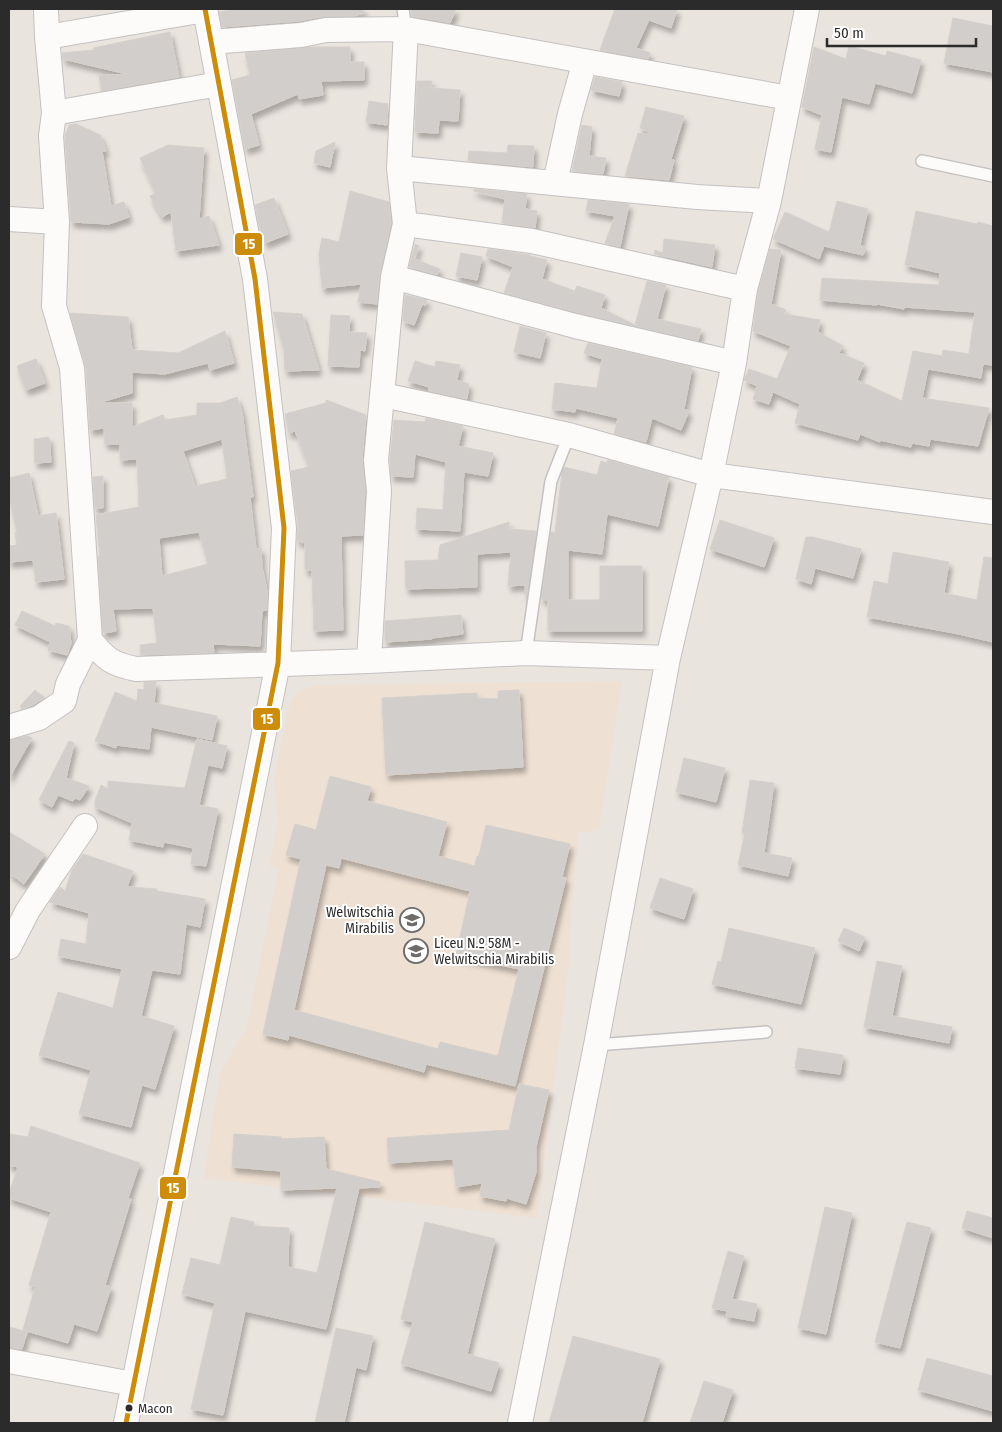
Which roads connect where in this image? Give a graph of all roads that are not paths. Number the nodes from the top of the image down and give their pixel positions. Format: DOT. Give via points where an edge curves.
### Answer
graph roads {
  1 [pos="46,9"];
  2 [pos="205,9"];
  3 [pos="807,9"];
  4 [pos="404,19"];
  5 [pos="47,36"];
  6 [pos="211,42"];
  7 [pos="585,61"];
  8 [pos="219,84"];
  9 [pos="789,98"];
  10 [pos="54,113"];
  11 [pos="922,161"];
  12 [pos="399,168"];
  13 [pos="993,176"];
  14 [pos="555,183"];
  15 [pos="769,201"];
  16 [pos="9,219"];
  17 [pos="57,222"];
  18 [pos="405,224"];
  19 [pos="393,277"];
  20 [pos="745,289"];
  21 [pos="734,363"];
  22 [pos="383,395"];
  23 [pos="569,435"];
  24 [pos="711,475"];
  25 [pos="993,512"];
  26 [pos="90,640"];
  27 [pos="526,653"];
  28 [pos="668,658"];
  29 [pos="369,661"];
  30 [pos="278,663"];
  31 [pos="9,727"];
  32 [pos="85,826"];
  33 [pos="9,947"];
  34 [pos="766,1032"];
  35 [pos="596,1044"];
  36 [pos="9,1361"];
  37 [pos="133,1384"];
  38 [pos="126,1423"];
  39 [pos="520,1423"];
  1 -- 5 [label="street"];
  2 -- 5 [label="street"];
  2 -- 6 [label="street"];
  3 -- 9 [label="street"];
  4 -- 6 [label="street" via="301,36"];
  4 -- 7 [label="street"];
  4 -- 12 [label="street"];
  5 -- 10 [label="street"];
  6 -- 8 [label="street"];
  7 -- 9 [label="street"];
  7 -- 14 [label="street"];
  8 -- 10 [label="street"];
  8 -- 30 [label="street" via="255,279 284,528"];
  9 -- 15 [label="street"];
  10 -- 17 [label="street" via="51,136"];
  11 -- 13 [label="lane"];
  12 -- 14 [label="street"];
  12 -- 18 [label="street"];
  14 -- 15 [label="street"];
  15 -- 20 [label="street"];
  16 -- 17 [label="street"];
  17 -- 26 [label="street" via="54,306 72,368"];
  18 -- 19 [label="street"];
  18 -- 20 [label="street" via="532,242"];
  19 -- 21 [label="street" via="574,326"];
  19 -- 22 [label="street"];
  20 -- 21 [label="street"];
  21 -- 24 [label="street"];
  22 -- 23 [label="street"];
  22 -- 29 [label="street" via="376,460 379,491"];
  23 -- 24 [label="street"];
  23 -- 27 [label="lane" via="551,481"];
  24 -- 25 [label="street"];
  24 -- 28 [label="street"];
  26 -- 30 [label="street" via="103,656 118,665 136,669"];
  26 -- 31 [label="street" via="68,684 64,700 39,718"];
  27 -- 28 [label="street"];
  27 -- 29 [label="street"];
  28 -- 35 [label="street"];
  29 -- 30 [label="street"];
  30 -- 37 [label="street"];
  32 -- 33 [label="street" via="28,910"];
  34 -- 35 [label="lane"];
  35 -- 39 [label="street"];
  36 -- 37 [label="street"];
  37 -- 38 [label="street"];
}
